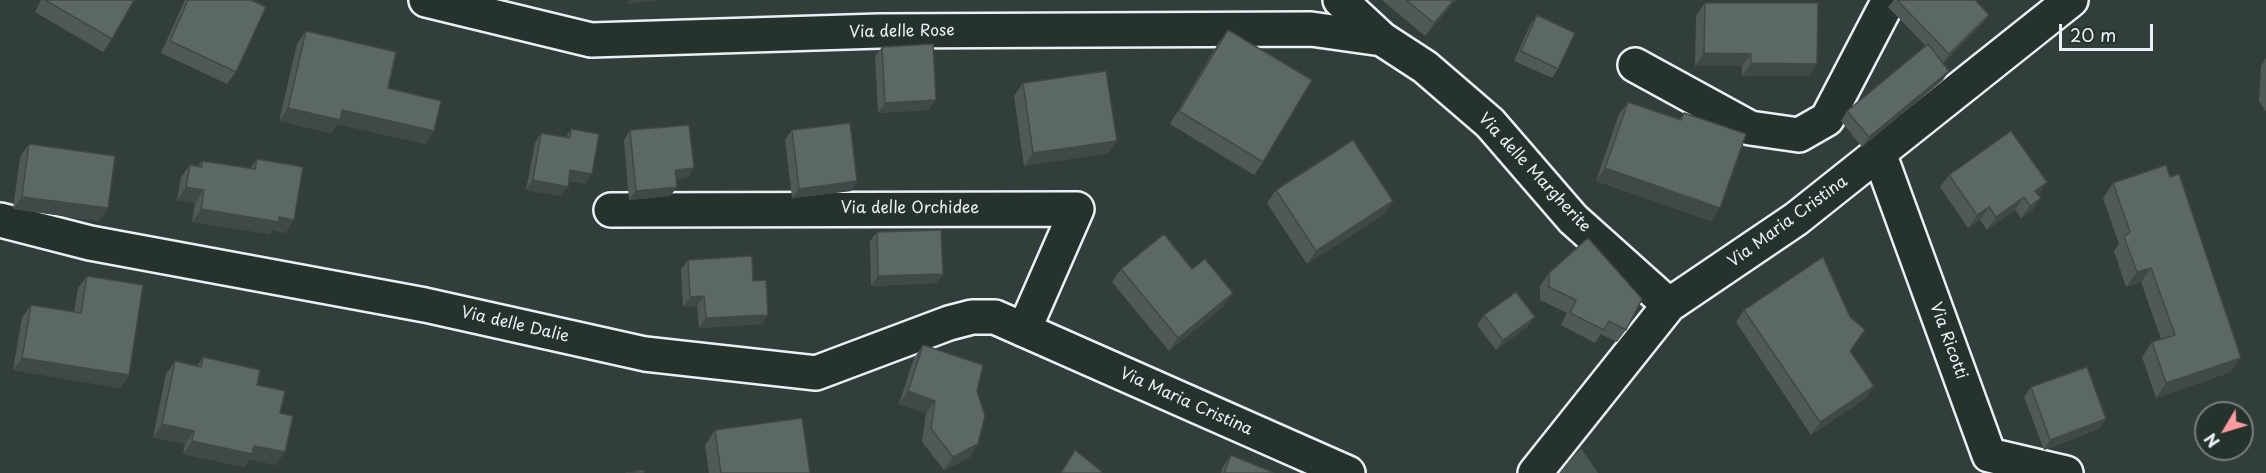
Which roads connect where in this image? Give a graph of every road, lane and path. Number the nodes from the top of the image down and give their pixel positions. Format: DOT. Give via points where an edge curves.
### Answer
graph roads {
  1 [pos="426,0"];
  2 [pos="1340,0"];
  3 [pos="1888,0"];
  4 [pos="2071,0"];
  5 [pos="1382,39"];
  6 [pos="1635,65"];
  7 [pos="1880,153"];
  8 [pos="611,210"];
  9 [pos="0,220"];
  10 [pos="1669,305"];
  11 [pos="1024,330"];
  12 [pos="1348,473"];
  13 [pos="1535,473"];
  14 [pos="2066,473"];
  1 -- 5 [label="street, Via delle Rose" via="591,40 879,31 1299,29"];
  2 -- 5 [label="street, Via delle Margherite"];
  3 -- 6 [label="street" via="1827,119 1798,135 1750,128"];
  4 -- 7 [label="street, Via Maria Cristina"];
  5 -- 10 [label="street, Via delle Margherite" via="1425,67 1490,123 1573,219"];
  7 -- 10 [label="street, Via Maria Cristina" via="1796,219"];
  7 -- 14 [label="street, Via Ricotti" via="1989,455"];
  8 -- 11 [label="street, Via delle Orchidee" via="1077,209"];
  9 -- 11 [label="street, Via delle Dalie" via="90,243 425,305 645,354 816,373 972,317 995,317"];
  10 -- 13 [label="street, Via Maria Cristina"];
  11 -- 12 [label="street, Via Maria Cristina"];
}
